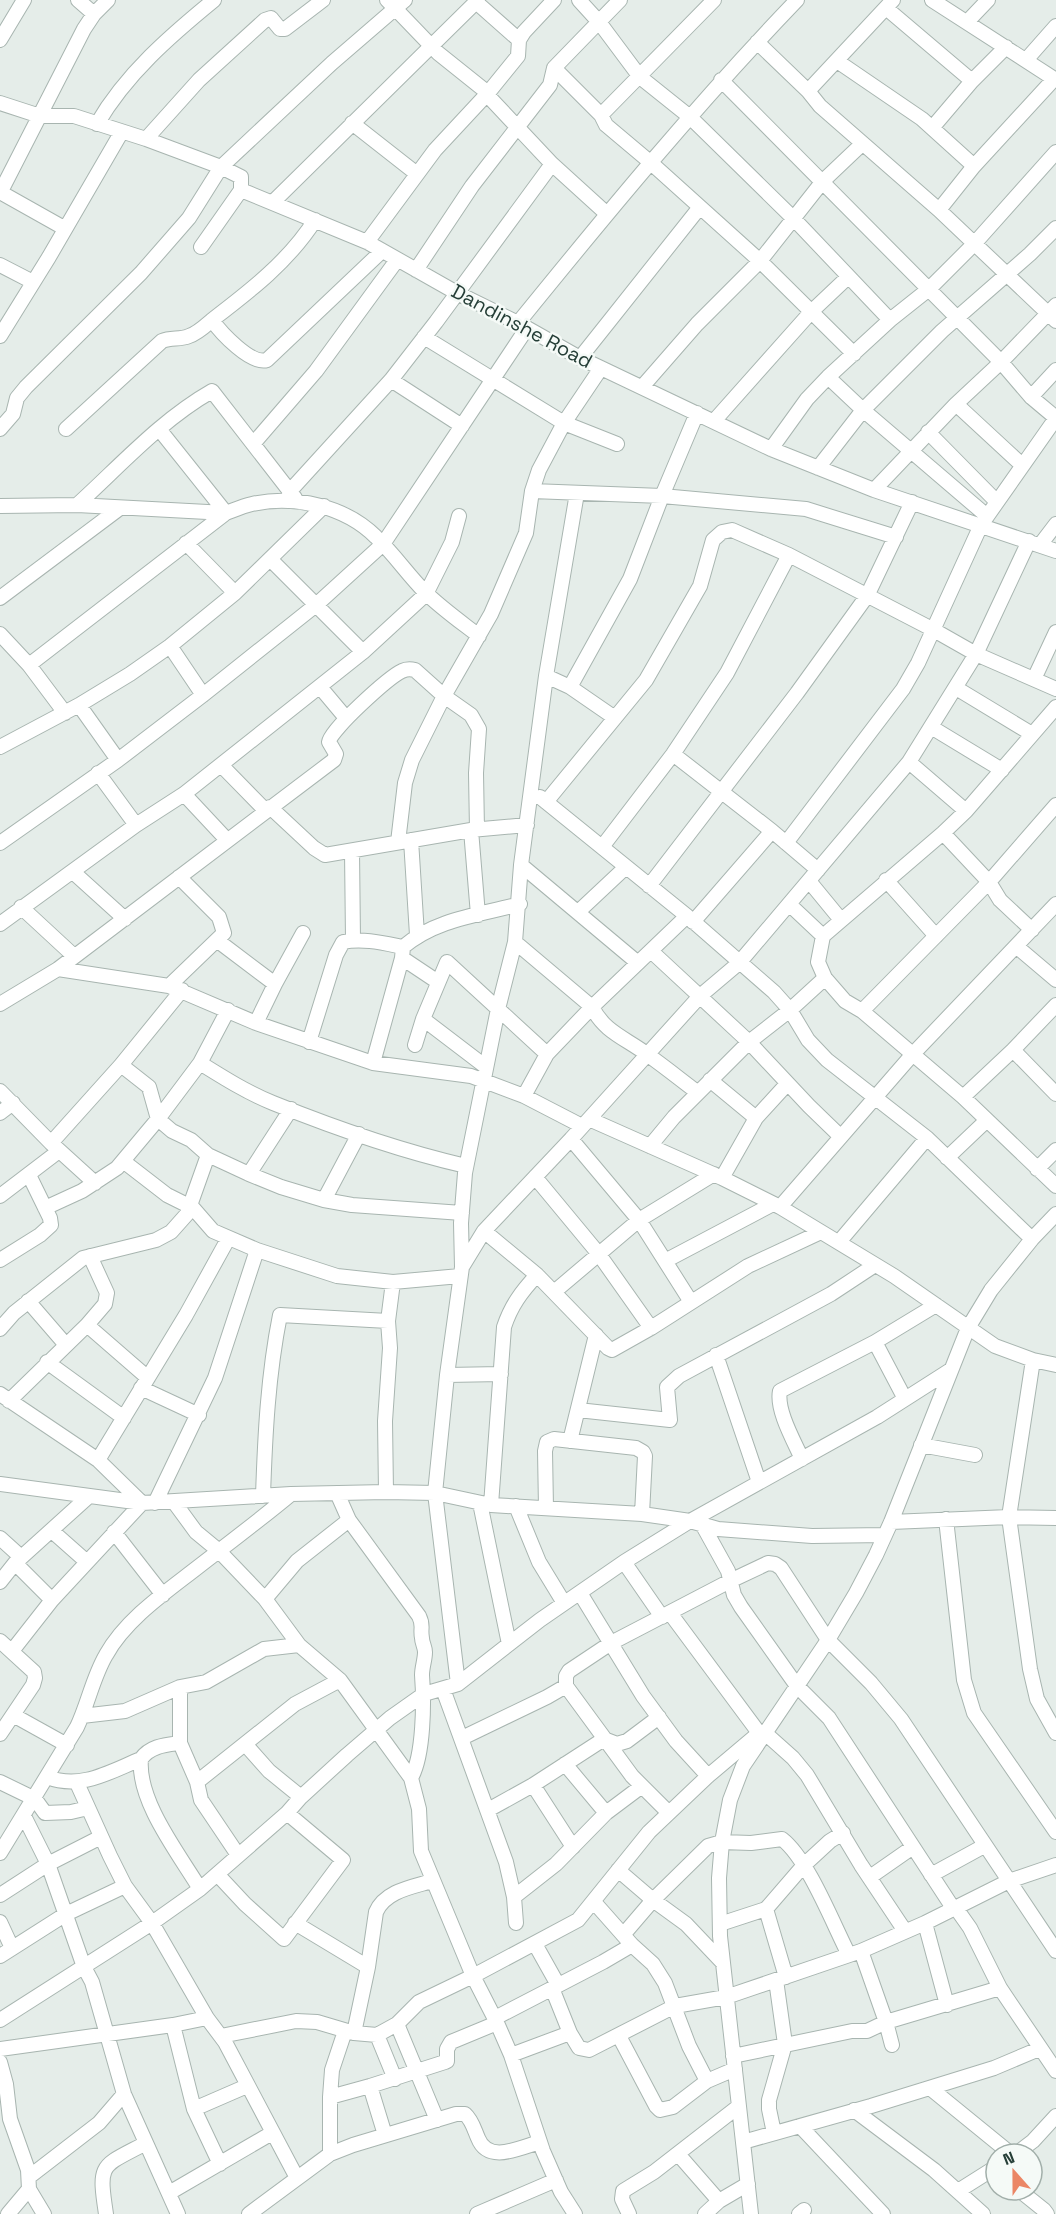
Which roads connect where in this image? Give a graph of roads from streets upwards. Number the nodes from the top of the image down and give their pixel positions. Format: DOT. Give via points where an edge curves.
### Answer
graph roads {
  1 [pos="24,0"];
  2 [pos="78,0"];
  3 [pos="108,0"];
  4 [pos="323,0"];
  5 [pos="554,0"];
  6 [pos="579,0"];
  7 [pos="620,0"];
  8 [pos="714,0"];
  9 [pos="796,0"];
  10 [pos="932,0"];
  11 [pos="988,0"];
  12 [pos="212,1"];
  13 [pos="477,1"];
  14 [pos="396,3"];
  15 [pos="890,4"];
  16 [pos="94,14"];
  17 [pos="599,22"];
  18 [pos="967,22"];
  19 [pos="1056,26"];
  20 [pos="0,40"];
  21 [pos="519,40"];
  22 [pos="757,42"];
  23 [pos="434,46"];
  24 [pos="1006,47"];
  25 [pos="1026,60"];
  26 [pos="837,61"];
  27 [pos="554,68"];
  28 [pos="639,77"];
  29 [pos="722,80"];
  30 [pos="1055,80"];
  31 [pos="972,81"];
  32 [pos="808,90"];
  33 [pos="488,93"];
  34 [pos="0,103"];
  35 [pos="601,115"];
  36 [pos="40,116"];
  37 [pos="690,117"];
  38 [pos="352,123"];
  39 [pos="97,124"];
  40 [pos="518,127"];
  41 [pos="932,128"];
  42 [pos="121,133"];
  43 [pos="146,139"];
  44 [pos="862,144"];
  45 [pos="1056,152"];
  46 [pos="650,162"];
  47 [pos="552,164"];
  48 [pos="974,166"];
  49 [pos="221,167"];
  50 [pos="417,174"];
  51 [pos="824,181"];
  52 [pos="241,190"];
  53 [pos="0,192"];
  54 [pos="273,202"];
  55 [pos="700,207"];
  56 [pos="939,210"];
  57 [pos="607,214"];
  58 [pos="793,218"];
  59 [pos="315,220"];
  60 [pos="64,228"];
  61 [pos="1056,228"];
  62 [pos="367,242"];
  63 [pos="974,244"];
  64 [pos="201,248"];
  65 [pos="382,251"];
  66 [pos="398,260"];
  67 [pos="760,261"];
  68 [pos="0,265"];
  69 [pos="416,270"];
  70 [pos="1007,274"];
  71 [pos="848,277"];
  72 [pos="33,282"];
  73 [pos="929,289"];
  74 [pos="457,293"];
  75 [pos="811,312"];
  76 [pos="1053,313"];
  77 [pos="956,318"];
  78 [pos="212,320"];
  79 [pos="890,320"];
  80 [pos="523,326"];
  81 [pos="1,334"];
  82 [pos="424,337"];
  83 [pos="854,354"];
  84 [pos="580,358"];
  85 [pos="1000,362"];
  86 [pos="601,368"];
  87 [pos="1056,370"];
  88 [pos="828,377"];
  89 [pos="494,379"];
  90 [pos="391,380"];
  91 [pos="642,387"];
  92 [pos="1031,397"];
  93 [pos="956,404"];
  94 [pos="863,410"];
  95 [pos="697,413"];
  96 [pos="714,422"];
  97 [pos="564,423"];
  98 [pos="462,426"];
  99 [pos="0,429"];
  100 [pos="66,429"];
  101 [pos="159,429"];
  102 [pos="928,432"];
  103 [pos="253,444"];
  104 [pos="617,444"];
  105 [pos="771,449"];
  106 [pos="911,450"];
  107 [pos="1022,465"];
  108 [pos="818,468"];
  109 [pos="874,490"];
  110 [pos="532,491"];
  111 [pos="289,492"];
  112 [pos="578,493"];
  113 [pos="662,496"];
  114 [pos="912,502"];
  115 [pos="997,502"];
  116 [pos="300,503"];
  117 [pos="77,505"];
  118 [pos="0,506"];
  119 [pos="324,506"];
  120 [pos="120,508"];
  121 [pos="226,513"];
  122 [pos="459,516"];
  123 [pos="984,520"];
  124 [pos="1056,524"];
  125 [pos="896,537"];
  126 [pos="186,543"];
  127 [pos="1034,543"];
  128 [pos="383,544"];
  129 [pos="1056,551"];
  130 [pos="789,555"];
  131 [pos="270,560"];
  132 [pos="235,593"];
  133 [pos="426,594"];
  134 [pos="867,596"];
  135 [pos="0,598"];
  136 [pos="316,605"];
  137 [pos="932,629"];
  138 [pos="1056,632"];
  139 [pos="0,634"];
  140 [pos="479,636"];
  141 [pos="170,646"];
  142 [pos="5,649"];
  143 [pos="363,652"];
  144 [pos="976,654"];
  145 [pos="28,664"];
  146 [pos="546,676"];
  147 [pos="1034,679"];
  148 [pos="320,687"];
  149 [pos="570,687"];
  150 [pos="956,687"];
  151 [pos="1056,688"];
  152 [pos="203,695"];
  153 [pos="444,696"];
  154 [pos="79,705"];
  155 [pos="1056,707"];
  156 [pos="65,713"];
  157 [pos="346,718"];
  158 [pos="615,718"];
  159 [pos="931,727"];
  160 [pos="1032,734"];
  161 [pos="0,747"];
  162 [pos="673,754"];
  163 [pos="118,760"];
  164 [pos="909,762"];
  165 [pos="222,766"];
  166 [pos="1002,770"];
  167 [pos="98,773"];
  168 [pos="531,791"];
  169 [pos="721,793"];
  170 [pos="184,794"];
  171 [pos="546,802"];
  172 [pos="1056,805"];
  173 [pos="268,809"];
  174 [pos="966,810"];
  175 [pos="136,825"];
  176 [pos="527,825"];
  177 [pos="474,830"];
  178 [pos="772,831"];
  179 [pos="943,833"];
  180 [pos="227,840"];
  181 [pos="405,841"];
  182 [pos="0,843"];
  183 [pos="786,843"];
  184 [pos="602,847"];
  185 [pos="352,851"];
  186 [pos="521,865"];
  187 [pos="626,867"];
  188 [pos="72,872"];
  189 [pos="813,876"];
  190 [pos="179,877"];
  191 [pos="886,880"];
  192 [pos="989,882"];
  193 [pos="649,886"];
  194 [pos="789,903"];
  195 [pos="520,904"];
  196 [pos="1056,904"];
  197 [pos="21,907"];
  198 [pos="578,912"];
  199 [pos="478,915"];
  200 [pos="125,919"];
  201 [pos="690,919"];
  202 [pos="841,920"];
  203 [pos="0,924"];
  204 [pos="1032,930"];
  205 [pos="303,933"];
  206 [pos="417,935"];
  207 [pos="823,936"];
  208 [pos="936,936"];
  209 [pos="353,940"];
  210 [pos="218,941"];
  211 [pos="515,942"];
  212 [pos="1016,946"];
  213 [pos="651,951"];
  214 [pos="403,952"];
  215 [pos="74,956"];
  216 [pos="638,963"];
  217 [pos="739,963"];
  218 [pos="58,969"];
  219 [pos="825,978"];
  220 [pos="1056,980"];
  221 [pos="438,982"];
  222 [pos="275,984"];
  223 [pos="175,988"];
  224 [pos="700,996"];
  225 [pos="0,1004"];
  226 [pos="1056,1005"];
  227 [pos="592,1006"];
  228 [pos="498,1009"];
  229 [pos="228,1010"];
  230 [pos="790,1010"];
  231 [pos="862,1011"];
  232 [pos="423,1018"];
  233 [pos="256,1023"];
  234 [pos="309,1042"];
  235 [pos="749,1042"];
  236 [pos="416,1045"];
  237 [pos="1013,1050"];
  238 [pos="646,1053"];
  239 [pos="547,1054"];
  240 [pos="912,1055"];
  241 [pos="200,1063"];
  242 [pos="373,1063"];
  243 [pos="122,1065"];
  244 [pos="485,1074"];
  245 [pos="710,1080"];
  246 [pos="788,1084"];
  247 [pos="0,1091"];
  248 [pos="697,1092"];
  249 [pos="1056,1094"];
  250 [pos="524,1096"];
  251 [pos="876,1097"];
  252 [pos="963,1097"];
  253 [pos="13,1103"];
  254 [pos="291,1109"];
  255 [pos="0,1113"];
  256 [pos="756,1118"];
  257 [pos="158,1119"];
  258 [pos="987,1120"];
  259 [pos="585,1122"];
  260 [pos="358,1134"];
  261 [pos="840,1136"];
  262 [pos="927,1138"];
  263 [pos="571,1139"];
  264 [pos="650,1146"];
  265 [pos="55,1147"];
  266 [pos="1056,1150"];
  267 [pos="208,1155"];
  268 [pos="947,1158"];
  269 [pos="123,1161"];
  270 [pos="466,1166"];
  271 [pos="1037,1169"];
  272 [pos="249,1174"];
  273 [pos="29,1175"];
  274 [pos="718,1176"];
  275 [pos="536,1177"];
  276 [pos="95,1183"];
  277 [pos="1056,1186"];
  278 [pos="0,1196"];
  279 [pos="324,1200"];
  280 [pos="777,1205"];
  281 [pos="191,1206"];
  282 [pos="45,1208"];
  283 [pos="462,1213"];
  284 [pos="1056,1214"];
  285 [pos="639,1220"];
  286 [pos="484,1231"];
  287 [pos="821,1232"];
  288 [pos="228,1239"];
  289 [pos="1032,1239"];
  290 [pos="839,1242"];
  291 [pos="257,1250"];
  292 [pos="598,1253"];
  293 [pos="90,1256"];
  294 [pos="0,1260"];
  295 [pos="665,1261"];
  296 [pos="875,1265"];
  297 [pos="461,1272"];
  298 [pos="537,1275"];
  299 [pos="393,1282"];
  300 [pos="554,1292"];
  301 [pos="28,1301"];
  302 [pos="691,1302"];
  303 [pos="936,1305"];
  304 [pos="388,1321"];
  305 [pos="87,1325"];
  306 [pos="651,1328"];
  307 [pos="968,1328"];
  308 [pos="0,1329"];
  309 [pos="596,1335"];
  310 [pos="874,1342"];
  311 [pos="66,1345"];
  312 [pos="716,1355"];
  313 [pos="1033,1360"];
  314 [pos="47,1362"];
  315 [pos="1056,1365"];
  316 [pos="949,1371"];
  317 [pos="501,1374"];
  318 [pos="447,1375"];
  319 [pos="145,1383"];
  320 [pos="4,1397"];
  321 [pos="905,1399"];
  322 [pos="578,1410"];
  323 [pos="199,1415"];
  324 [pos="124,1418"];
  325 [pos="570,1441"];
  326 [pos="921,1445"];
  327 [pos="975,1455"];
  328 [pos="802,1459"];
  329 [pos="98,1460"];
  330 [pos="759,1482"];
  331 [pos="0,1484"];
  332 [pos="337,1492"];
  333 [pos="387,1492"];
  334 [pos="435,1493"];
  335 [pos="291,1494"];
  336 [pos="263,1496"];
  337 [pos="88,1497"];
  338 [pos="174,1502"];
  339 [pos="149,1503"];
  340 [pos="486,1504"];
  341 [pos="516,1506"];
  342 [pos="546,1508"];
  343 [pos="642,1514"];
  344 [pos="1009,1517"];
  345 [pos="1056,1518"];
  346 [pos="946,1519"];
  347 [pos="349,1520"];
  348 [pos="696,1522"];
  349 [pos="888,1528"];
  350 [pos="52,1531"];
  351 [pos="114,1532"];
  352 [pos="0,1538"];
  353 [pos="219,1551"];
  354 [pos="18,1560"];
  355 [pos="87,1562"];
  356 [pos="624,1562"];
  357 [pos="730,1581"];
  358 [pos="0,1582"];
  359 [pos="580,1593"];
  360 [pos="163,1594"];
  361 [pos="265,1599"];
  362 [pos="52,1600"];
  363 [pos="564,1603"];
  364 [pos="666,1615"];
  365 [pos="828,1640"];
  366 [pos="0,1641"];
  367 [pos="611,1642"];
  368 [pos="509,1644"];
  369 [pos="299,1645"];
  370 [pos="12,1651"];
  371 [pos="340,1680"];
  372 [pos="458,1684"];
  373 [pos="566,1686"];
  374 [pos="797,1686"];
  375 [pos="180,1687"];
  376 [pos="443,1689"];
  377 [pos="424,1694"];
  378 [pos="13,1715"];
  379 [pos="82,1716"];
  380 [pos="658,1717"];
  381 [pos="377,1729"];
  382 [pos="1056,1733"];
  383 [pos="0,1734"];
  384 [pos="762,1734"];
  385 [pos="462,1738"];
  386 [pos="604,1739"];
  387 [pos="180,1743"];
  388 [pos="244,1744"];
  389 [pos="67,1745"];
  390 [pos="141,1759"];
  391 [pos="565,1764"];
  392 [pos="708,1776"];
  393 [pos="47,1777"];
  394 [pos="411,1778"];
  395 [pos="0,1782"];
  396 [pos="197,1782"];
  397 [pos="77,1783"];
  398 [pos="533,1785"];
  399 [pos="642,1786"];
  400 [pos="301,1797"];
  401 [pos="35,1799"];
  402 [pos="88,1808"];
  403 [pos="488,1810"];
  404 [pos="287,1813"];
  405 [pos="606,1813"];
  406 [pos="669,1813"];
  407 [pos="24,1816"];
  408 [pos="1056,1832"];
  409 [pos="843,1833"];
  410 [pos="101,1837"];
  411 [pos="722,1842"];
  412 [pos="984,1846"];
  413 [pos="573,1847"];
  414 [pos="913,1847"];
  415 [pos="0,1853"];
  416 [pos="238,1855"];
  417 [pos="48,1864"];
  418 [pos="804,1865"];
  419 [pos="1056,1865"];
  420 [pos="618,1870"];
  421 [pos="217,1874"];
  422 [pos="931,1875"];
  423 [pos="870,1877"];
  424 [pos="432,1881"];
  425 [pos="1009,1881"];
  426 [pos="125,1886"];
  427 [pos="200,1889"];
  428 [pos="0,1894"];
  429 [pos="514,1897"];
  430 [pos="653,1900"];
  431 [pos="594,1902"];
  432 [pos="953,1908"];
  433 [pos="766,1909"];
  434 [pos="66,1914"];
  435 [pos="0,1922"];
  436 [pos="152,1923"];
  437 [pos="295,1923"];
  438 [pos="516,1923"];
  439 [pos="925,1923"];
  440 [pos="720,1924"];
  441 [pos="904,1931"];
  442 [pos="627,1940"];
  443 [pos="535,1944"];
  444 [pos="12,1948"];
  445 [pos="1056,1951"];
  446 [pos="855,1953"];
  447 [pos="0,1956"];
  448 [pos="723,1963"];
  449 [pos="84,1967"];
  450 [pos="368,1967"];
  451 [pos="473,1976"];
  452 [pos="781,1979"];
  453 [pos="555,1986"];
  454 [pos="1000,1988"];
  455 [pos="726,1997"];
  456 [pos="947,2005"];
  457 [pos="675,2006"];
  458 [pos="207,2018"];
  459 [pos="0,2020"];
  460 [pos="496,2020"];
  461 [pos="886,2022"];
  462 [pos="397,2024"];
  463 [pos="174,2025"];
  464 [pos="349,2032"];
  465 [pos="108,2033"];
  466 [pos="570,2033"];
  467 [pos="376,2035"];
  468 [pos="221,2036"];
  469 [pos="619,2036"];
  470 [pos="786,2044"];
  471 [pos="892,2045"];
  472 [pos="0,2049"];
  473 [pos="1039,2049"];
  474 [pos="511,2055"];
  475 [pos="0,2062"];
  476 [pos="734,2062"];
  477 [pos="417,2071"];
  478 [pos="1056,2071"];
  479 [pos="395,2079"];
  480 [pos="707,2081"];
  481 [pos="247,2086"];
  482 [pos="370,2086"];
  483 [pos="930,2088"];
  484 [pos="124,2094"];
  485 [pos="330,2097"];
  486 [pos="739,2106"];
  487 [pos="194,2109"];
  488 [pos="854,2110"];
  489 [pos="1056,2116"];
  490 [pos="437,2120"];
  491 [pos="800,2126"];
  492 [pos="272,2133"];
  493 [pos="774,2133"];
  494 [pos="385,2135"];
  495 [pos="540,2142"];
  496 [pos="743,2142"];
  497 [pos="996,2142"];
  498 [pos="1031,2142"];
  499 [pos="146,2143"];
  500 [pos="330,2154"];
  501 [pos="678,2154"];
  502 [pos="220,2164"];
  503 [pos="984,2176"];
  504 [pos="297,2178"];
  505 [pos="556,2180"];
  506 [pos="29,2183"];
  507 [pos="748,2184"];
  508 [pos="958,2191"];
  509 [pos="169,2193"];
  510 [pos="719,2201"];
  511 [pos="1034,2202"];
  512 [pos="504,2209"];
  513 [pos="8,2214"];
  514 [pos="44,2214"];
  515 [pos="106,2214"];
  516 [pos="178,2214"];
  517 [pos="249,2214"];
  518 [pos="477,2214"];
  519 [pos="575,2214"];
  520 [pos="629,2214"];
  521 [pos="705,2214"];
  522 [pos="751,2214"];
  523 [pos="884,2214"];
  524 [pos="983,2214"];
  525 [pos="1047,2214"];
  1 -- 20 [label="street"];
  2 -- 16 [label="street"];
  3 -- 16 [label="street"];
  4 -- 43 [label="street" via="285,29 270,18 265,20 199,80"];
  5 -- 21 [label="street"];
  6 -- 17 [label="street"];
  7 -- 17 [label="street"];
  8 -- 28 [label="street"];
  9 -- 22 [label="street"];
  10 -- 18 [label="street"];
  11 -- 18 [label="street"];
  12 -- 39 [label="street" via="141,65 117,92"];
  13 -- 21 [label="street"];
  13 -- 23 [label="street"];
  14 -- 23 [label="street"];
  14 -- 49 [label="street"];
  15 -- 26 [label="street"];
  15 -- 31 [label="street"];
  16 -- 36 [label="street"];
  17 -- 27 [label="street"];
  17 -- 28 [label="street"];
  18 -- 24 [label="street"];
  19 -- 25 [label="street"];
  21 -- 33 [label="street" via="518,56"];
  22 -- 29 [label="street"];
  22 -- 32 [label="street"];
  23 -- 33 [label="street"];
  23 -- 38 [label="street"];
  24 -- 25 [label="street"];
  24 -- 31 [label="street"];
  25 -- 30 [label="street"];
  26 -- 32 [label="street"];
  26 -- 41 [label="street"];
  27 -- 35 [label="street"];
  27 -- 40 [label="street" via="550,85"];
  28 -- 35 [label="street"];
  28 -- 37 [label="street"];
  29 -- 37 [label="street"];
  29 -- 51 [label="street"];
  30 -- 48 [label="street"];
  31 -- 41 [label="street"];
  32 -- 44 [label="street"];
  33 -- 40 [label="street"];
  33 -- 50 [label="street"];
  34 -- 36 [label="street"];
  35 -- 46 [label="street" via="606,125"];
  36 -- 39 [label="street" via="74,116"];
  36 -- 53 [label="street"];
  37 -- 46 [label="street"];
  37 -- 58 [label="street"];
  38 -- 50 [label="street"];
  38 -- 54 [label="street"];
  39 -- 42 [label="street"];
  40 -- 47 [label="street"];
  40 -- 69 [label="street" via="472,186"];
  41 -- 48 [label="street"];
  42 -- 43 [label="street"];
  42 -- 60 [label="street"];
  43 -- 49 [label="street"];
  44 -- 51 [label="street"];
  44 -- 56 [label="street"];
  45 -- 63 [label="street"];
  46 -- 55 [label="street"];
  46 -- 57 [label="street"];
  47 -- 57 [label="street"];
  47 -- 74 [label="street"];
  48 -- 56 [label="street"];
  49 -- 52 [label="street" via="241,177"];
  49 -- 99 [label="street" via="189,218 141,273 26,387 17,398 13,414"];
  50 -- 62 [label="street"];
  51 -- 58 [label="street"];
  51 -- 73 [label="street"];
  52 -- 54 [label="street, Dandinshe Road"];
  52 -- 64 [label="street"];
  53 -- 60 [label="street"];
  54 -- 59 [label="street, Dandinshe Road"];
  55 -- 67 [label="street"];
  55 -- 84 [label="street"];
  56 -- 63 [label="street"];
  57 -- 80 [label="street"];
  58 -- 67 [label="street"];
  58 -- 71 [label="street"];
  59 -- 62 [label="street, Dandinshe Road"];
  59 -- 78 [label="street" via="301,242 245,297"];
  60 -- 72 [label="street"];
  61 -- 70 [label="street"];
  62 -- 65 [label="street, Dandinshe Road"];
  63 -- 70 [label="street"];
  63 -- 73 [label="street"];
  65 -- 66 [label="street, Dandinshe Road"];
  65 -- 78 [label="street" via="267,360 257,361 232,343"];
  66 -- 69 [label="street, Dandinshe Road"];
  66 -- 103 [label="street" via="316,371"];
  67 -- 75 [label="street"];
  67 -- 91 [label="street"];
  68 -- 72 [label="street"];
  69 -- 74 [label="street, Dandinshe Road"];
  70 -- 76 [label="street"];
  70 -- 77 [label="street"];
  71 -- 75 [label="street"];
  71 -- 79 [label="street"];
  72 -- 81 [label="street"];
  73 -- 77 [label="street"];
  73 -- 79 [label="street"];
  74 -- 80 [label="street, Dandinshe Road"];
  74 -- 82 [label="street"];
  75 -- 83 [label="street"];
  75 -- 96 [label="street"];
  76 -- 85 [label="street"];
  77 -- 85 [label="street"];
  77 -- 94 [label="street"];
  78 -- 100 [label="street" via="189,337 162,341"];
  79 -- 83 [label="street"];
  80 -- 84 [label="street, Dandinshe Road"];
  80 -- 89 [label="street"];
  82 -- 89 [label="street"];
  82 -- 90 [label="street"];
  83 -- 88 [label="street"];
  84 -- 86 [label="street, Dandinshe Road"];
  85 -- 92 [label="street"];
  85 -- 93 [label="street"];
  86 -- 91 [label="street, Dandinshe Road"];
  86 -- 97 [label="street"];
  87 -- 92 [label="street"];
  88 -- 94 [label="street"];
  88 -- 105 [label="street"];
  89 -- 97 [label="street"];
  89 -- 98 [label="street"];
  90 -- 98 [label="street"];
  90 -- 111 [label="street"];
  91 -- 95 [label="street, Dandinshe Road"];
  92 -- 107 [label="street" via="1056,418"];
  93 -- 102 [label="street"];
  93 -- 107 [label="street"];
  94 -- 106 [label="street"];
  94 -- 108 [label="street"];
  95 -- 96 [label="street, Dandinshe Road"];
  95 -- 113 [label="street"];
  96 -- 105 [label="street, Dandinshe Road"];
  97 -- 104 [label="street"];
  97 -- 110 [label="street"];
  98 -- 128 [label="street"];
  101 -- 103 [label="street" via="212,391"];
  101 -- 117 [label="street"];
  101 -- 121 [label="street"];
  102 -- 106 [label="street"];
  102 -- 115 [label="street"];
  103 -- 111 [label="street"];
  105 -- 108 [label="street, Dandinshe Road"];
  106 -- 109 [label="street"];
  106 -- 123 [label="street"];
  107 -- 115 [label="street"];
  108 -- 109 [label="street, Dandinshe Road"];
  109 -- 114 [label="street, Dandinshe Road"];
  110 -- 112 [label="street"];
  110 -- 140 [label="street" via="526,533"];
  111 -- 116 [label="street"];
  112 -- 113 [label="street"];
  112 -- 146 [label="street"];
  113 -- 125 [label="street" via="806,509"];
  113 -- 149 [label="street" via="630,579"];
  114 -- 123 [label="street, Dandinshe Road"];
  114 -- 125 [label="street"];
  115 -- 123 [label="street"];
  116 -- 119 [label="street"];
  116 -- 121 [label="street" via="251,504"];
  117 -- 118 [label="street"];
  117 -- 120 [label="street"];
  119 -- 128 [label="street" via="361,524"];
  119 -- 131 [label="street"];
  120 -- 121 [label="street"];
  120 -- 135 [label="street"];
  121 -- 126 [label="street"];
  122 -- 133 [label="street" via="452,542"];
  123 -- 127 [label="street, Dandinshe Road"];
  123 -- 137 [label="street"];
  124 -- 127 [label="street"];
  125 -- 134 [label="street"];
  126 -- 132 [label="street"];
  126 -- 145 [label="street"];
  127 -- 129 [label="street, Dandinshe Road"];
  127 -- 144 [label="street"];
  128 -- 133 [label="street"];
  128 -- 136 [label="street"];
  130 -- 134 [label="street"];
  130 -- 158 [label="street" via="732,530 717,535 694,598 646,680"];
  130 -- 162 [label="street" via="727,673"];
  131 -- 132 [label="street"];
  131 -- 136 [label="street"];
  132 -- 141 [label="street"];
  133 -- 140 [label="street"];
  133 -- 143 [label="street"];
  134 -- 137 [label="street"];
  134 -- 169 [label="street"];
  136 -- 143 [label="street"];
  136 -- 152 [label="street"];
  137 -- 144 [label="street"];
  137 -- 183 [label="street" via="903,689"];
  138 -- 147 [label="street"];
  139 -- 142 [label="street"];
  140 -- 153 [label="street"];
  141 -- 152 [label="street"];
  141 -- 154 [label="street"];
  142 -- 145 [label="street"];
  143 -- 148 [label="street"];
  144 -- 147 [label="street"];
  144 -- 150 [label="street"];
  145 -- 156 [label="street"];
  146 -- 149 [label="street"];
  146 -- 168 [label="street"];
  147 -- 151 [label="street"];
  148 -- 157 [label="street"];
  148 -- 165 [label="street"];
  149 -- 158 [label="street"];
  150 -- 159 [label="street"];
  150 -- 160 [label="street"];
  152 -- 163 [label="street"];
  153 -- 157 [label="street" via="421,674 408,669"];
  153 -- 177 [label="street" via="471,715 479,729"];
  153 -- 181 [label="street" via="412,760 405,783"];
  154 -- 156 [label="street"];
  154 -- 163 [label="street"];
  155 -- 160 [label="street"];
  156 -- 161 [label="street"];
  157 -- 173 [label="street" via="329,739 336,754 334,760"];
  158 -- 171 [label="street"];
  159 -- 164 [label="street"];
  159 -- 166 [label="street"];
  160 -- 166 [label="street"];
  162 -- 169 [label="street"];
  162 -- 184 [label="street"];
  163 -- 167 [label="street"];
  164 -- 174 [label="street"];
  164 -- 189 [label="street"];
  165 -- 170 [label="street"];
  165 -- 173 [label="street"];
  166 -- 174 [label="street"];
  167 -- 175 [label="street"];
  167 -- 182 [label="street"];
  168 -- 171 [label="street"];
  168 -- 176 [label="street"];
  169 -- 178 [label="street"];
  169 -- 193 [label="street"];
  170 -- 175 [label="street"];
  170 -- 180 [label="street"];
  171 -- 184 [label="street"];
  172 -- 192 [label="street"];
  173 -- 180 [label="street"];
  173 -- 185 [label="street" via="321,854"];
  174 -- 179 [label="street"];
  175 -- 188 [label="street"];
  176 -- 177 [label="street"];
  176 -- 186 [label="street"];
  177 -- 181 [label="street"];
  177 -- 199 [label="street"];
  178 -- 183 [label="street"];
  178 -- 201 [label="street"];
  179 -- 191 [label="street"];
  179 -- 192 [label="street"];
  180 -- 190 [label="street"];
  181 -- 185 [label="street"];
  181 -- 206 [label="street"];
  183 -- 189 [label="street"];
  184 -- 187 [label="street"];
  185 -- 209 [label="street"];
  186 -- 195 [label="street"];
  186 -- 198 [label="street"];
  187 -- 193 [label="street"];
  187 -- 198 [label="street"];
  188 -- 197 [label="street"];
  188 -- 200 [label="street"];
  189 -- 194 [label="street"];
  189 -- 202 [label="street"];
  190 -- 200 [label="street"];
  190 -- 210 [label="street" via="219,916 224,933"];
  191 -- 202 [label="street"];
  191 -- 208 [label="street"];
  192 -- 204 [label="street" via="1000,900"];
  192 -- 208 [label="street"];
  193 -- 201 [label="street"];
  194 -- 207 [label="street"];
  194 -- 217 [label="street"];
  195 -- 199 [label="street"];
  195 -- 211 [label="street"];
  196 -- 204 [label="street"];
  197 -- 203 [label="street"];
  197 -- 215 [label="street"];
  198 -- 216 [label="street"];
  199 -- 206 [label="street"];
  200 -- 215 [label="street"];
  201 -- 213 [label="street"];
  201 -- 217 [label="street"];
  202 -- 207 [label="street"];
  204 -- 212 [label="street"];
  205 -- 222 [label="street"];
  206 -- 214 [label="street"];
  207 -- 219 [label="street" via="818,967"];
  208 -- 231 [label="street"];
  209 -- 214 [label="street"];
  209 -- 234 [label="street" via="339,947"];
  210 -- 222 [label="street"];
  210 -- 223 [label="street"];
  211 -- 227 [label="street"];
  211 -- 228 [label="street"];
  212 -- 220 [label="street"];
  212 -- 240 [label="street"];
  213 -- 216 [label="street"];
  213 -- 224 [label="street"];
  214 -- 221 [label="street"];
  214 -- 242 [label="street"];
  215 -- 218 [label="street"];
  216 -- 227 [label="street"];
  217 -- 224 [label="street"];
  217 -- 230 [label="street"];
  218 -- 223 [label="street"];
  218 -- 225 [label="street"];
  219 -- 230 [label="street"];
  219 -- 231 [label="street" via="845,1001"];
  221 -- 228 [label="street" via="449,962"];
  221 -- 232 [label="street"];
  222 -- 233 [label="street"];
  223 -- 229 [label="street"];
  223 -- 243 [label="street"];
  224 -- 235 [label="street"];
  224 -- 238 [label="street"];
  226 -- 237 [label="street"];
  227 -- 238 [label="street" via="606,1028"];
  227 -- 239 [label="street"];
  228 -- 239 [label="street"];
  228 -- 244 [label="street"];
  229 -- 233 [label="street"];
  229 -- 241 [label="street"];
  230 -- 235 [label="street"];
  230 -- 251 [label="street" via="817,1050"];
  231 -- 240 [label="street"];
  232 -- 236 [label="street"];
  232 -- 244 [label="street"];
  233 -- 234 [label="street"];
  234 -- 242 [label="street"];
  235 -- 245 [label="street"];
  235 -- 246 [label="street"];
  237 -- 249 [label="street"];
  237 -- 252 [label="street"];
  238 -- 248 [label="street"];
  238 -- 259 [label="street"];
  239 -- 250 [label="street"];
  240 -- 251 [label="street"];
  240 -- 252 [label="street"];
  241 -- 254 [label="street" via="239,1087"];
  241 -- 257 [label="street"];
  242 -- 244 [label="street" via="454,1074"];
  243 -- 257 [label="street" via="149,1087"];
  243 -- 265 [label="street"];
  244 -- 250 [label="street"];
  244 -- 270 [label="street"];
  245 -- 248 [label="street"];
  245 -- 256 [label="street"];
  246 -- 256 [label="street"];
  246 -- 261 [label="street"];
  247 -- 253 [label="street"];
  248 -- 264 [label="street"];
  250 -- 259 [label="street"];
  251 -- 261 [label="street"];
  251 -- 262 [label="street"];
  252 -- 258 [label="street"];
  253 -- 255 [label="street"];
  253 -- 265 [label="street"];
  254 -- 260 [label="street"];
  254 -- 272 [label="street"];
  256 -- 274 [label="street"];
  257 -- 267 [label="street"];
  257 -- 269 [label="street"];
  258 -- 268 [label="street"];
  258 -- 271 [label="street"];
  259 -- 263 [label="street"];
  259 -- 264 [label="street"];
  260 -- 270 [label="street"];
  260 -- 279 [label="street"];
  261 -- 280 [label="street"];
  262 -- 268 [label="street"];
  262 -- 290 [label="street"];
  263 -- 275 [label="street"];
  263 -- 285 [label="street"];
  264 -- 274 [label="street"];
  265 -- 273 [label="street"];
  265 -- 276 [label="street"];
  266 -- 271 [label="street"];
  267 -- 272 [label="street"];
  267 -- 281 [label="street"];
  268 -- 289 [label="street"];
  269 -- 276 [label="street"];
  269 -- 281 [label="street" via="167,1195"];
  270 -- 283 [label="street"];
  271 -- 277 [label="street"];
  272 -- 279 [label="street"];
  273 -- 278 [label="street"];
  273 -- 282 [label="street"];
  274 -- 280 [label="street"];
  274 -- 285 [label="street"];
  275 -- 286 [label="street"];
  275 -- 292 [label="street"];
  276 -- 282 [label="street"];
  279 -- 283 [label="street"];
  280 -- 287 [label="street"];
  280 -- 295 [label="street"];
  281 -- 288 [label="street" via="213,1231"];
  281 -- 293 [label="street" via="180,1224 156,1240"];
  282 -- 294 [label="street" via="51,1225 46,1231"];
  283 -- 297 [label="street"];
  284 -- 289 [label="street"];
  285 -- 292 [label="street"];
  285 -- 295 [label="street"];
  286 -- 297 [label="street"];
  286 -- 298 [label="street"];
  287 -- 290 [label="street"];
  287 -- 302 [label="street" via="748,1266"];
  288 -- 291 [label="street"];
  288 -- 319 [label="street"];
  289 -- 307 [label="street" via="991,1290"];
  290 -- 296 [label="street"];
  291 -- 299 [label="street" via="337,1275"];
  291 -- 323 [label="street"];
  292 -- 300 [label="street"];
  292 -- 306 [label="street"];
  293 -- 301 [label="street"];
  293 -- 305 [label="street" via="107,1293 105,1304"];
  295 -- 302 [label="street"];
  296 -- 303 [label="street"];
  296 -- 312 [label="street" via="831,1294"];
  297 -- 299 [label="street"];
  297 -- 318 [label="street"];
  298 -- 300 [label="street"];
  298 -- 317 [label="street" via="509,1310"];
  299 -- 304 [label="street"];
  300 -- 309 [label="street"];
  301 -- 308 [label="street"];
  301 -- 311 [label="street"];
  302 -- 306 [label="street"];
  303 -- 307 [label="street"];
  303 -- 310 [label="street"];
  304 -- 333 [label="street"];
  304 -- 336 [label="street" via="280,1315 265,1426"];
  305 -- 311 [label="street"];
  305 -- 319 [label="street"];
  306 -- 309 [label="street" via="612,1350"];
  307 -- 313 [label="street" via="995,1346"];
  307 -- 316 [label="street"];
  309 -- 322 [label="street"];
  310 -- 321 [label="street"];
  310 -- 328 [label="street" via="780,1391 778,1399"];
  311 -- 314 [label="street"];
  312 -- 322 [label="street" via="669,1384 666,1392 670,1420"];
  312 -- 330 [label="street"];
  313 -- 315 [label="street"];
  313 -- 344 [label="street"];
  314 -- 320 [label="street"];
  314 -- 324 [label="street"];
  316 -- 321 [label="street"];
  316 -- 326 [label="street"];
  317 -- 318 [label="street"];
  317 -- 340 [label="street"];
  318 -- 334 [label="street"];
  319 -- 323 [label="street"];
  319 -- 324 [label="street"];
  320 -- 329 [label="street"];
  321 -- 328 [label="street"];
  322 -- 325 [label="street"];
  323 -- 339 [label="street"];
  324 -- 329 [label="street"];
  325 -- 342 [label="street" via="554,1439 546,1446"];
  325 -- 343 [label="street" via="644,1452"];
  326 -- 327 [label="street"];
  326 -- 349 [label="street"];
  328 -- 330 [label="street"];
  329 -- 339 [label="street"];
  330 -- 348 [label="street"];
  331 -- 337 [label="street"];
  332 -- 333 [label="street"];
  332 -- 335 [label="street"];
  332 -- 347 [label="street"];
  333 -- 334 [label="street"];
  334 -- 340 [label="street"];
  334 -- 372 [label="street"];
  335 -- 336 [label="street"];
  335 -- 353 [label="street"];
  336 -- 338 [label="street"];
  337 -- 339 [label="street"];
  337 -- 350 [label="street"];
  338 -- 339 [label="street"];
  338 -- 353 [label="street" via="196,1532"];
  339 -- 351 [label="street"];
  340 -- 341 [label="street"];
  340 -- 368 [label="street"];
  341 -- 342 [label="street"];
  341 -- 363 [label="street" via="539,1562"];
  342 -- 343 [label="street"];
  343 -- 348 [label="street"];
  344 -- 345 [label="street"];
  344 -- 346 [label="street"];
  344 -- 382 [label="street" via="1030,1669 1037,1699"];
  346 -- 349 [label="street"];
  346 -- 408 [label="street" via="964,1680 974,1713"];
  347 -- 361 [label="street" via="297,1561"];
  347 -- 377 [label="street" via="423,1624"];
  348 -- 349 [label="street" via="718,1529 812,1536"];
  348 -- 356 [label="street"];
  348 -- 357 [label="street" via="728,1571"];
  349 -- 365 [label="street"];
  350 -- 354 [label="street"];
  350 -- 355 [label="street"];
  351 -- 355 [label="street"];
  351 -- 360 [label="street"];
  352 -- 354 [label="street"];
  353 -- 360 [label="street"];
  353 -- 361 [label="street"];
  354 -- 358 [label="street"];
  354 -- 362 [label="street"];
  355 -- 362 [label="street"];
  356 -- 359 [label="street"];
  356 -- 364 [label="street"];
  357 -- 364 [label="street"];
  357 -- 365 [label="street" via="768,1563 775,1564"];
  357 -- 374 [label="street" via="741,1607"];
  359 -- 363 [label="street"];
  359 -- 367 [label="street"];
  360 -- 379 [label="street" via="106,1653"];
  361 -- 369 [label="street"];
  362 -- 370 [label="street"];
  363 -- 368 [label="street"];
  364 -- 367 [label="street"];
  364 -- 384 [label="street"];
  365 -- 374 [label="street"];
  365 -- 412 [label="street" via="894,1709"];
  366 -- 370 [label="street"];
  367 -- 373 [label="street" via="569,1671"];
  367 -- 380 [label="street"];
  368 -- 372 [label="street"];
  369 -- 371 [label="street"];
  369 -- 375 [label="street" via="264,1649 206,1682"];
  370 -- 378 [label="street" via="35,1678"];
  371 -- 381 [label="street"];
  371 -- 388 [label="street" via="295,1704"];
  372 -- 376 [label="street"];
  373 -- 385 [label="street"];
  373 -- 386 [label="street"];
  374 -- 384 [label="street"];
  374 -- 414 [label="street" via="829,1718"];
  375 -- 379 [label="street" via="125,1711"];
  375 -- 387 [label="street"];
  376 -- 377 [label="street"];
  376 -- 385 [label="street"];
  377 -- 381 [label="street"];
  377 -- 394 [label="street" via="416,1770"];
  378 -- 383 [label="street"];
  378 -- 389 [label="street"];
  379 -- 389 [label="street"];
  380 -- 386 [label="street" via="627,1741 617,1744"];
  380 -- 392 [label="street"];
  381 -- 394 [label="street"];
  381 -- 400 [label="street"];
  384 -- 392 [label="street"];
  384 -- 409 [label="street" via="793,1758 807,1775"];
  384 -- 411 [label="street" via="742,1766"];
  385 -- 403 [label="street"];
  386 -- 391 [label="street"];
  386 -- 399 [label="street"];
  387 -- 390 [label="street" via="156,1747"];
  387 -- 396 [label="street"];
  388 -- 396 [label="street"];
  388 -- 400 [label="street"];
  389 -- 393 [label="street"];
  390 -- 397 [label="street"];
  390 -- 427 [label="street" via="147,1800"];
  391 -- 398 [label="street"];
  391 -- 405 [label="street"];
  392 -- 406 [label="street"];
  393 -- 397 [label="street"];
  393 -- 401 [label="street"];
  394 -- 424 [label="street" via="419,1809 421,1851"];
  395 -- 401 [label="street"];
  396 -- 416 [label="street" via="201,1800"];
  397 -- 402 [label="street"];
  398 -- 403 [label="street"];
  398 -- 413 [label="street"];
  399 -- 405 [label="street"];
  399 -- 406 [label="street"];
  400 -- 404 [label="street"];
  401 -- 402 [label="street" via="45,1813"];
  401 -- 407 [label="street"];
  402 -- 410 [label="street"];
  403 -- 429 [label="street"];
  404 -- 416 [label="street"];
  404 -- 437 [label="street" via="343,1860"];
  405 -- 413 [label="street"];
  406 -- 420 [label="street"];
  407 -- 415 [label="street"];
  407 -- 417 [label="street"];
  409 -- 418 [label="street"];
  409 -- 423 [label="street"];
  410 -- 417 [label="street"];
  410 -- 426 [label="street"];
  411 -- 418 [label="street" via="782,1839"];
  411 -- 430 [label="street" via="705,1848"];
  411 -- 440 [label="street"];
  412 -- 422 [label="street"];
  412 -- 425 [label="street"];
  413 -- 429 [label="street"];
  414 -- 422 [label="street"];
  414 -- 423 [label="street"];
  416 -- 421 [label="street"];
  417 -- 428 [label="street"];
  417 -- 434 [label="street"];
  418 -- 433 [label="street"];
  418 -- 446 [label="street"];
  419 -- 425 [label="street"];
  420 -- 430 [label="street"];
  420 -- 431 [label="street"];
  421 -- 427 [label="street"];
  421 -- 437 [label="street" via="284,1939"];
  422 -- 432 [label="street"];
  423 -- 441 [label="street"];
  424 -- 450 [label="street" via="396,1893 379,1905"];
  424 -- 451 [label="street"];
  425 -- 432 [label="street"];
  425 -- 445 [label="street"];
  426 -- 434 [label="street"];
  426 -- 436 [label="street"];
  427 -- 436 [label="street"];
  429 -- 438 [label="street"];
  430 -- 442 [label="street"];
  430 -- 448 [label="street" via="686,1924"];
  431 -- 442 [label="street"];
  431 -- 443 [label="street" via="578,1920"];
  432 -- 439 [label="street"];
  432 -- 454 [label="street" via="970,1928"];
  433 -- 440 [label="street"];
  433 -- 452 [label="street"];
  434 -- 444 [label="street"];
  434 -- 449 [label="street"];
  435 -- 444 [label="street"];
  436 -- 449 [label="street"];
  436 -- 458 [label="street"];
  437 -- 450 [label="street"];
  439 -- 441 [label="street"];
  439 -- 456 [label="street"];
  440 -- 448 [label="street"];
  441 -- 446 [label="street"];
  442 -- 453 [label="street" via="603,1962"];
  442 -- 457 [label="street" via="653,1964"];
  443 -- 451 [label="street"];
  443 -- 453 [label="street"];
  444 -- 447 [label="street"];
  446 -- 452 [label="street"];
  446 -- 461 [label="street"];
  448 -- 455 [label="street"];
  449 -- 459 [label="street"];
  449 -- 465 [label="street"];
  450 -- 464 [label="street"];
  451 -- 460 [label="street"];
  451 -- 462 [label="street" via="419,2002"];
  452 -- 455 [label="street"];
  452 -- 470 [label="street"];
  453 -- 460 [label="street"];
  453 -- 466 [label="street"];
  454 -- 456 [label="street"];
  454 -- 473 [label="street"];
  455 -- 457 [label="street"];
  455 -- 476 [label="street"];
  456 -- 461 [label="street"];
  457 -- 469 [label="street"];
  457 -- 480 [label="street"];
  458 -- 463 [label="street"];
  458 -- 468 [label="street"];
  460 -- 474 [label="street"];
  460 -- 477 [label="street" via="451,2042 447,2061"];
  461 -- 470 [label="street" via="867,2031"];
  461 -- 471 [label="street"];
  462 -- 467 [label="street"];
  462 -- 477 [label="street"];
  463 -- 465 [label="street"];
  463 -- 487 [label="street"];
  464 -- 467 [label="street"];
  464 -- 468 [label="street" via="317,2022 296,2021"];
  464 -- 485 [label="street" via="332,2070"];
  465 -- 472 [label="street"];
  465 -- 484 [label="street"];
  466 -- 469 [label="street" via="583,2050"];
  466 -- 474 [label="street"];
  467 -- 479 [label="street"];
  468 -- 481 [label="street"];
  469 -- 480 [label="street" via="660,2110 673,2107"];
  470 -- 476 [label="street"];
  470 -- 493 [label="street" via="769,2100"];
  473 -- 478 [label="street"];
  473 -- 483 [label="street"];
  474 -- 495 [label="street"];
  475 -- 506 [label="street" via="10,2119 26,2162"];
  476 -- 480 [label="street"];
  476 -- 486 [label="street"];
  477 -- 479 [label="street"];
  477 -- 490 [label="street"];
  479 -- 482 [label="street"];
  481 -- 487 [label="street"];
  481 -- 492 [label="street"];
  482 -- 485 [label="street"];
  482 -- 494 [label="street"];
  483 -- 488 [label="street"];
  483 -- 497 [label="street"];
  484 -- 499 [label="street"];
  484 -- 506 [label="street" via="99,2123"];
  485 -- 500 [label="street"];
  486 -- 496 [label="street"];
  486 -- 501 [label="street"];
  487 -- 502 [label="street"];
  488 -- 491 [label="street"];
  488 -- 508 [label="street"];
  489 -- 498 [label="street"];
  490 -- 494 [label="street"];
  490 -- 495 [label="street" via="465,2114 482,2147 490,2152"];
  491 -- 493 [label="street"];
  491 -- 523 [label="street"];
  492 -- 502 [label="street"];
  492 -- 504 [label="street"];
  493 -- 496 [label="street"];
  494 -- 500 [label="street"];
  495 -- 505 [label="street"];
  496 -- 507 [label="street"];
  499 -- 509 [label="street"];
  499 -- 515 [label="street" via="105,2168 102,2184"];
  500 -- 504 [label="street"];
  501 -- 510 [label="street"];
  501 -- 520 [label="street" via="623,2191"];
  502 -- 509 [label="street"];
  503 -- 508 [label="street"];
  504 -- 517 [label="street"];
  505 -- 512 [label="street"];
  505 -- 519 [label="street"];
  506 -- 513 [label="street"];
  506 -- 514 [label="street"];
  507 -- 510 [label="street"];
  507 -- 522 [label="street"];
  508 -- 524 [label="street"];
  509 -- 516 [label="street"];
  510 -- 521 [label="street"];
  511 -- 525 [label="street"];
  512 -- 518 [label="street"];
}
